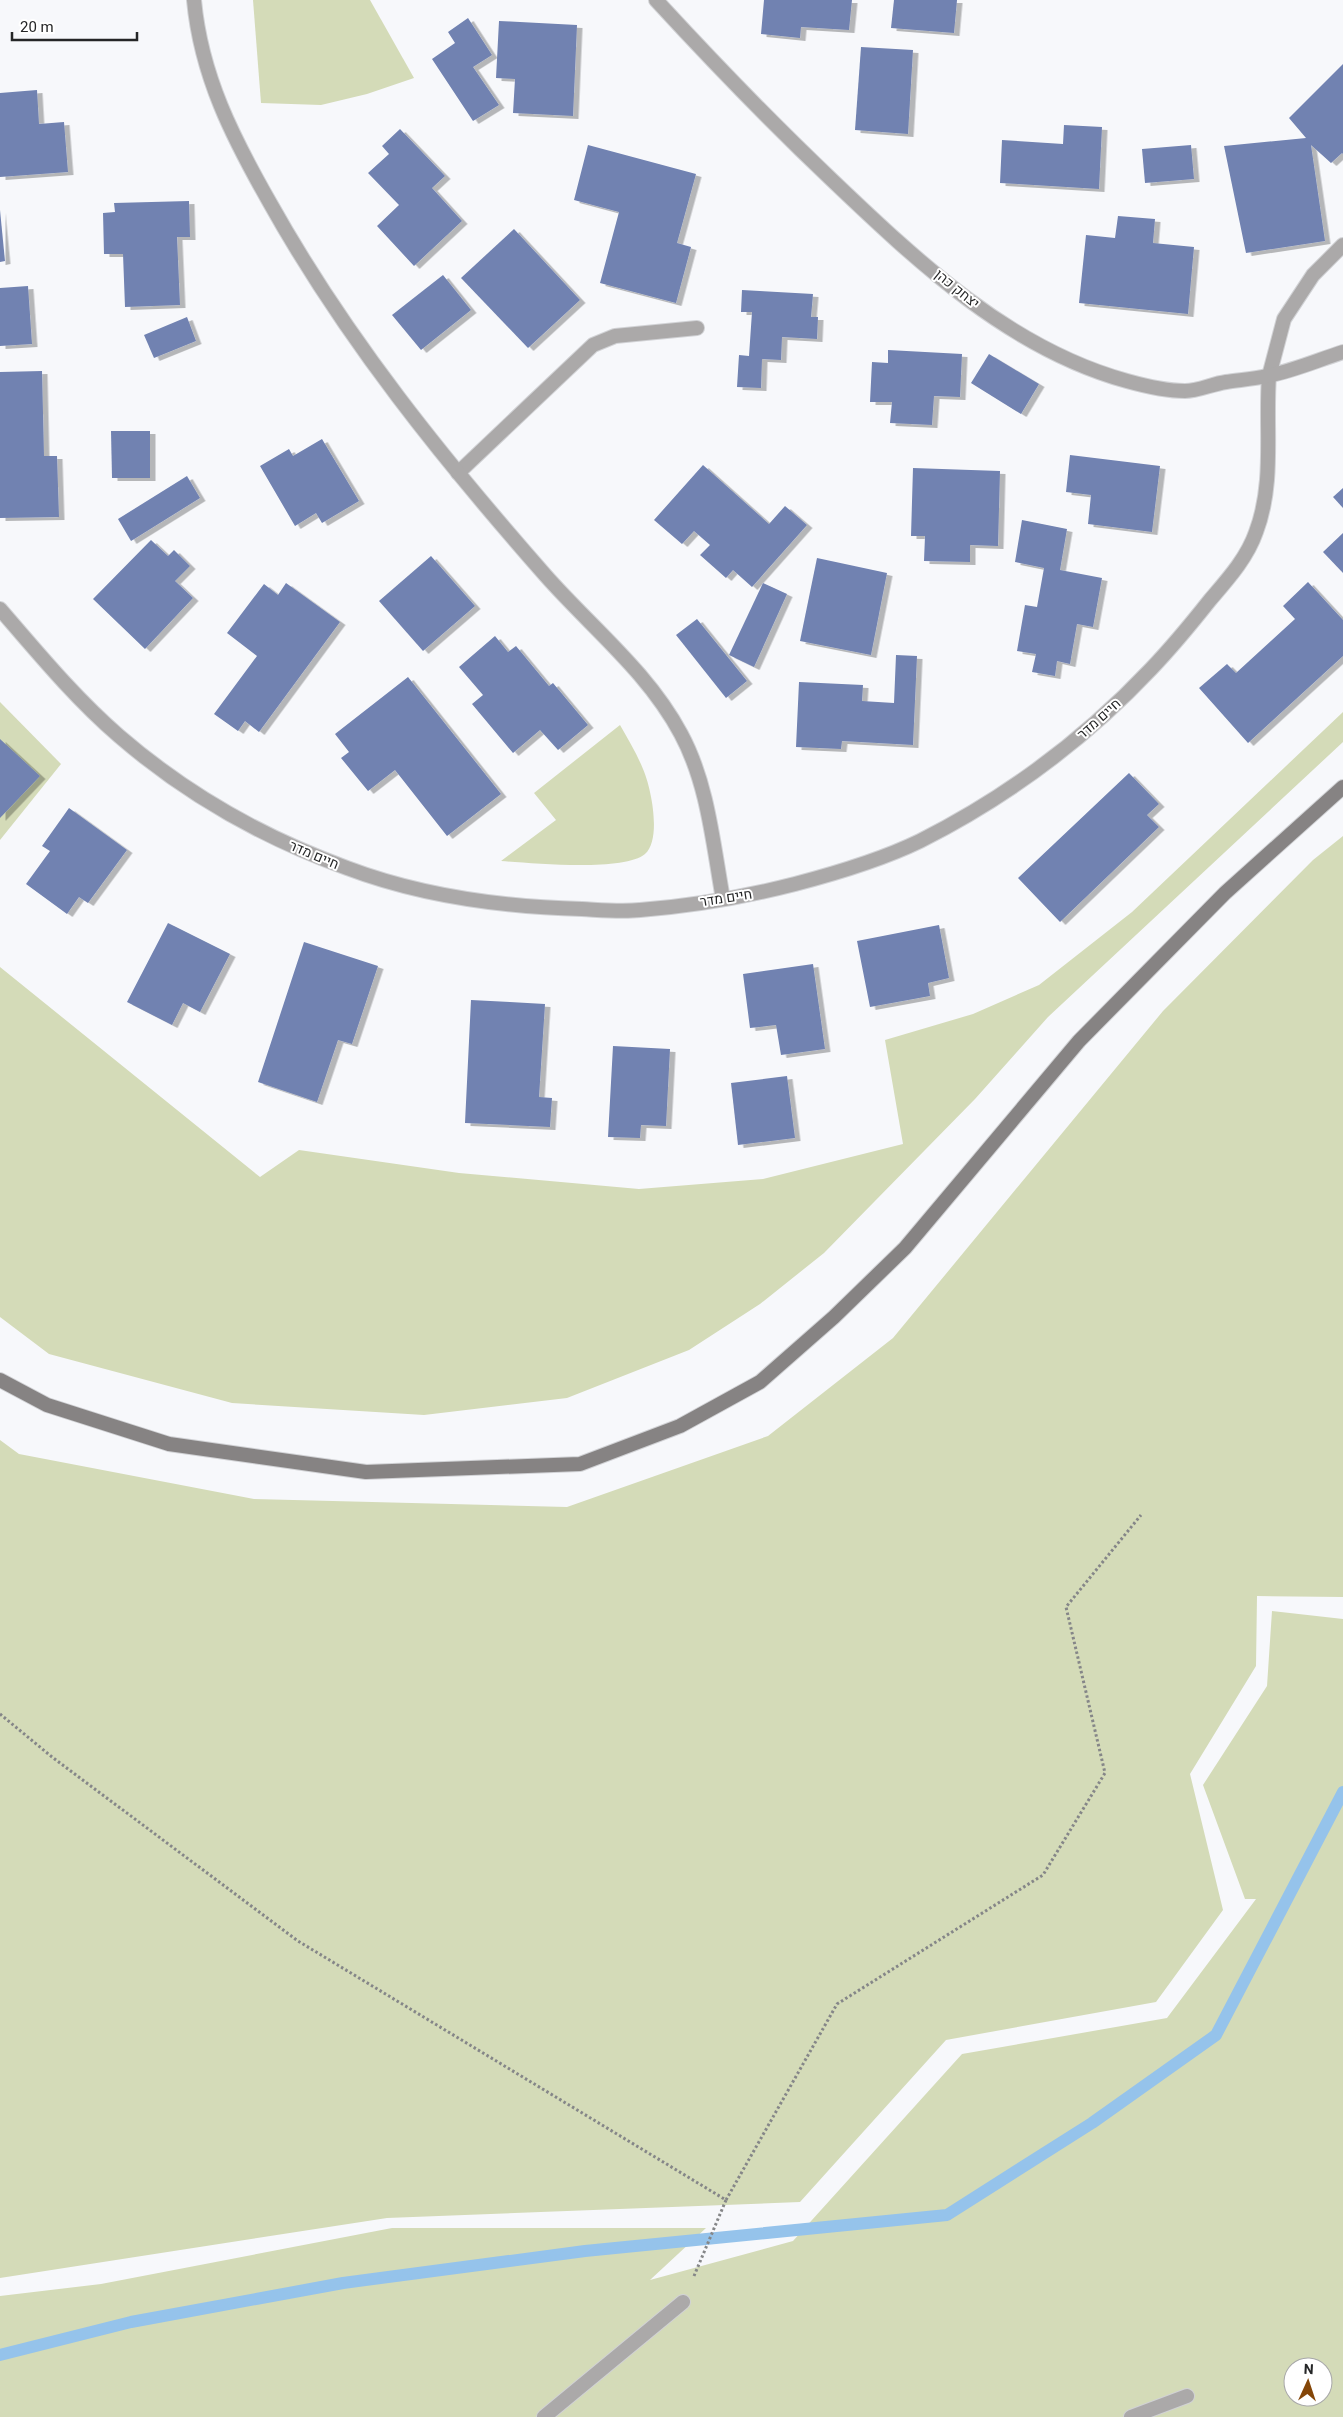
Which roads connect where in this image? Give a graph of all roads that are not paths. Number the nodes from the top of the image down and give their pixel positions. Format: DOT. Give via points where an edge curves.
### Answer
graph roads {
  1 [pos="194,0"];
  2 [pos="656,0"];
  3 [pos="1343,246"];
  4 [pos="697,328"];
  5 [pos="1343,352"];
  6 [pos="1269,376"];
  7 [pos="458,473"];
  8 [pos="0,609"];
  9 [pos="1343,787"];
  10 [pos="723,899"];
  11 [pos="0,1380"];
  12 [pos="683,2302"];
  13 [pos="1188,2396"];
  14 [pos="544,2417"];
  15 [pos="1131,2417"];
  1 -- 7 [label="street" via="201,50 216,98 287,235 378,372"];
  2 -- 6 [label="street, יצחק כהן" via="750,101 857,204 969,301 1018,333 1062,358 1104,375 1145,386 1185,391"];
  3 -- 6 [label="street, חיים מדר" via="1313,275 1284,319"];
  4 -- 7 [label="street" via="615,336 593,345"];
  5 -- 6 [label="street, יצחק כהן"];
  6 -- 10 [label="street, חיים מדר" via="1266,492 1248,551 1177,641 1096,723 985,806 916,843 835,873 743,897"];
  7 -- 10 [label="street" via="551,581 633,666 668,711 683,737 700,781"];
  8 -- 10 [label="street, חיים מדר" via="56,675 120,736 190,790 267,835 349,869 438,894 534,908 636,911"];
  9 -- 11 [label="main road" via="1225,893 1079,1041 905,1248 841,1310 760,1382 680,1426 580,1464 366,1472 169,1444 47,1405"];
  12 -- 14 [label="street"];
  13 -- 15 [label="street"];
}
